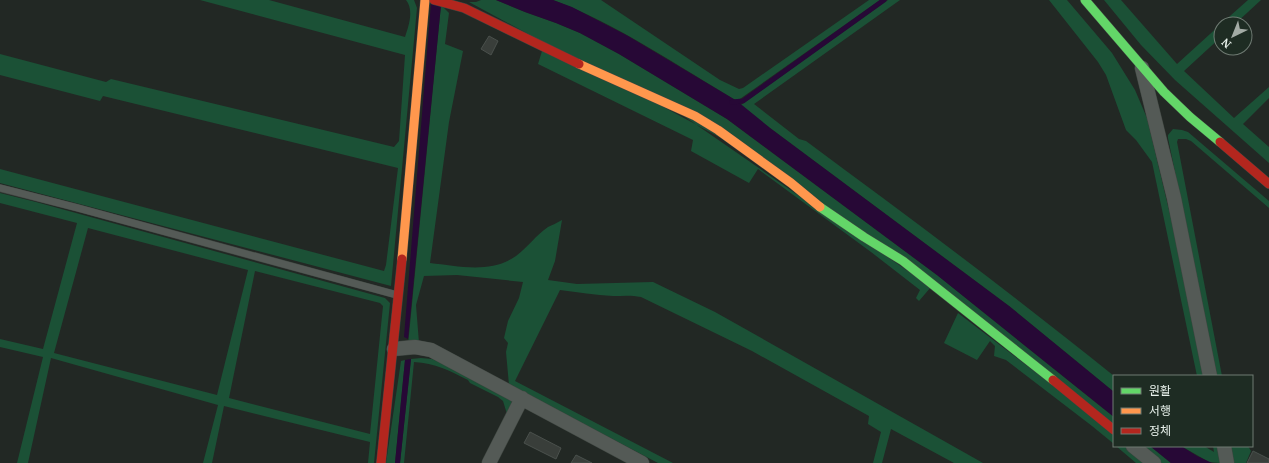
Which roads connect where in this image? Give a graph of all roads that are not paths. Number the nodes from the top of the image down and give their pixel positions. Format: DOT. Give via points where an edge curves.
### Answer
graph roads {
  1 [pos="425,0"];
  2 [pos="434,0"];
  3 [pos="1085,0"];
  4 [pos="1142,68"];
  5 [pos="1269,184"];
  6 [pos="0,188"];
  7 [pos="400,295"];
  8 [pos="394,349"];
  9 [pos="1210,375"];
  10 [pos="522,398"];
  11 [pos="1113,429"];
  12 [pos="1134,447"];
  13 [pos="1224,447"];
  14 [pos="625,459"];
  15 [pos="381,463"];
  16 [pos="489,463"];
  17 [pos="642,463"];
  18 [pos="1154,463"];
  19 [pos="1227,463"];
  1 -- 7 [label="street"];
  2 -- 11 [label="street" via="464,8 554,53 695,116 718,130 791,183 815,204 903,261"];
  3 -- 4 [label="street"];
  4 -- 5 [label="street" via="1190,117"];
  4 -- 9 [label="street" via="1174,198"];
  6 -- 7 [label="lane"];
  7 -- 8 [label="street"];
  8 -- 10 [label="street" via="415,347 431,350"];
  8 -- 15 [label="street"];
  10 -- 14 [label="street"];
  10 -- 16 [label="street"];
  12 -- 18 [label="street"];
  13 -- 19 [label="street"];
  14 -- 17 [label="street"];
}
